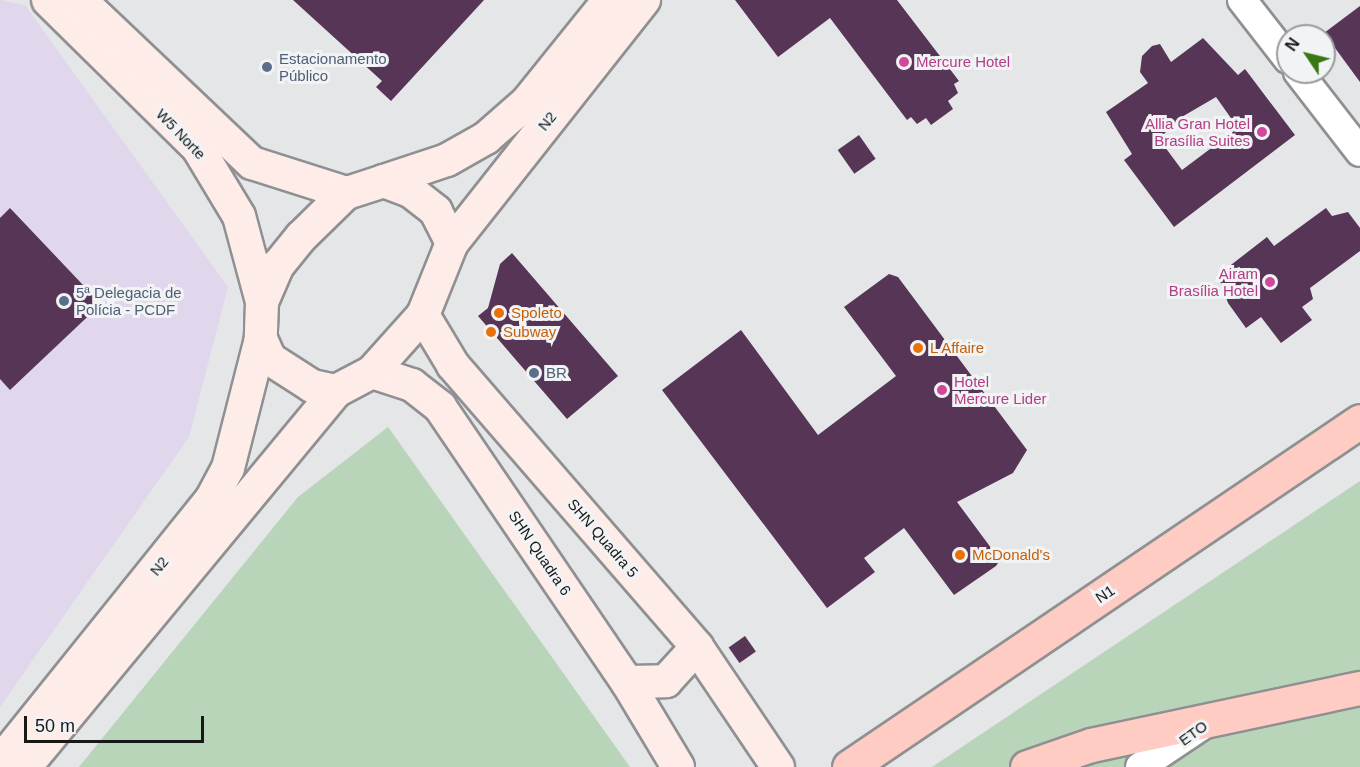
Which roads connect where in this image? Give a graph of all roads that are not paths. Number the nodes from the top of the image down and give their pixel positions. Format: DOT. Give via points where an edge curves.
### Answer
graph roads {
  1 [pos="48,0"];
  2 [pos="80,0"];
  3 [pos="609,0"];
  4 [pos="644,0"];
  5 [pos="1242,0"];
  6 [pos="1276,44"];
  7 [pos="1307,84"];
  8 [pos="1360,152"];
  9 [pos="384,181"];
  10 [pos="346,193"];
  11 [pos="452,243"];
  12 [pos="262,302"];
  13 [pos="423,315"];
  14 [pos="261,339"];
  15 [pos="372,372"];
  16 [pos="336,391"];
  17 [pos="1360,421"];
  18 [pos="697,647"];
  19 [pos="627,682"];
  20 [pos="1360,688"];
  21 [pos="1215,717"];
  22 [pos="0,762"];
  23 [pos="26,767"];
  24 [pos="678,767"];
  25 [pos="778,767"];
  26 [pos="849,767"];
  27 [pos="1027,767"];
  28 [pos="1140,767"];
  1 -- 12 [label="main road, W5 Norte" via="198,148 239,216"];
  2 -- 10 [label="main road, W5 Norte" via="252,163"];
  3 -- 9 [label="main road, N2" via="527,102 486,138 447,160"];
  4 -- 11 [label="main road, N2"];
  5 -- 6 [label="street"];
  7 -- 8 [label="street"];
  9 -- 10 [label="main road"];
  9 -- 11 [label="main road" via="410,191 436,211"];
  10 -- 12 [label="main road" via="278,265"];
  11 -- 13 [label="main road"];
  12 -- 14 [label="main road"];
  13 -- 15 [label="main road"];
  13 -- 18 [label="main road, SHN Quadra 5" via="453,365"];
  14 -- 16 [label="main road" via="270,359 287,374"];
  14 -- 22 [label="main road, N2" via="228,468 212,498"];
  15 -- 16 [label="main road"];
  15 -- 19 [label="main road, SHN Quadra 6" via="412,385 440,407"];
  16 -- 23 [label="main road, N2"];
  17 -- 26 [label="highway, N1"];
  18 -- 19 [label="main road" via="666,681"];
  18 -- 25 [label="main road, SHN Quadra 5"];
  19 -- 24 [label="main road, SHN Quadra 6"];
  20 -- 21 [label="highway"];
  21 -- 27 [label="highway" via="1091,745"];
  21 -- 28 [label="street, ETO"];
}
